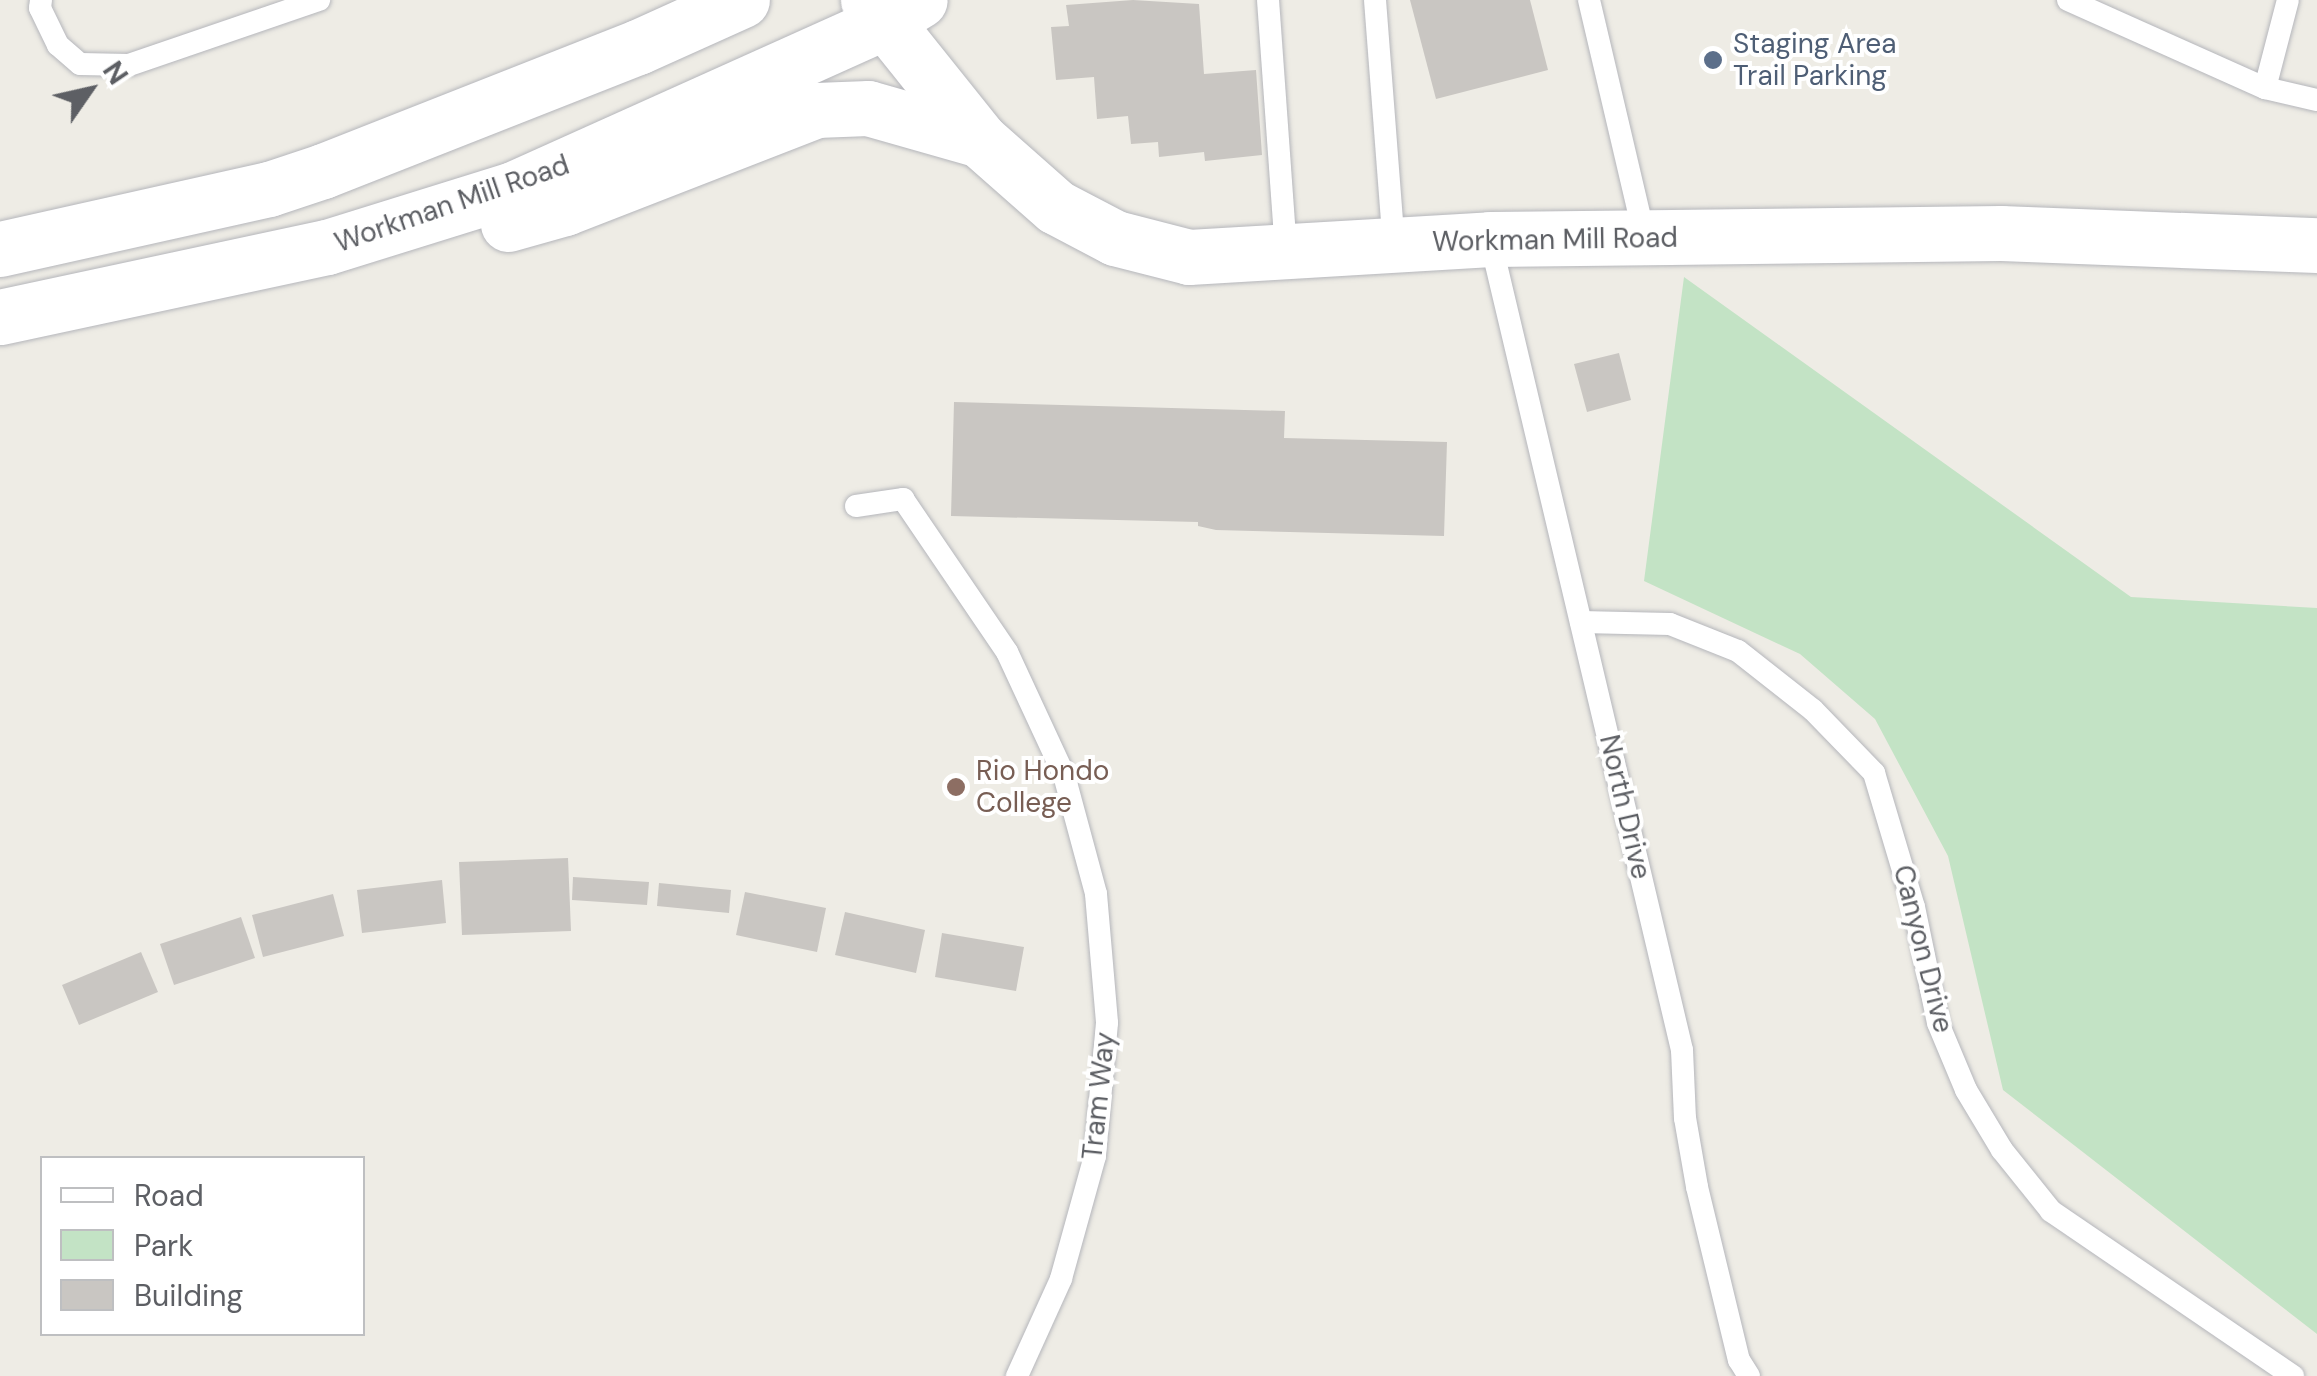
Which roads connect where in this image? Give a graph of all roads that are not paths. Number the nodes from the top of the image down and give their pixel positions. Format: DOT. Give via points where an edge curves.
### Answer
graph roads {
  1 [pos="41,0"];
  2 [pos="319,0"];
  3 [pos="742,0"];
  4 [pos="1268,0"];
  5 [pos="1375,0"];
  6 [pos="1589,0"];
  7 [pos="2068,0"];
  8 [pos="2288,0"];
  9 [pos="890,8"];
  10 [pos="2264,88"];
  11 [pos="2317,100"];
  12 [pos="980,140"];
  13 [pos="436,212"];
  14 [pos="1490,238"];
  15 [pos="1645,238"];
  16 [pos="1394,244"];
  17 [pos="2317,245"];
  18 [pos="0,250"];
  19 [pos="1286,252"];
  20 [pos="0,317"];
  21 [pos="856,506"];
  22 [pos="1581,622"];
  23 [pos="1017,1376"];
  24 [pos="1749,1376"];
  25 [pos="2293,1376"];
  1 -- 2 [label="lane" via="58,45 80,64 129,64"];
  3 -- 18 [label="main road" via="323,172"];
  4 -- 19 [label="lane"];
  5 -- 16 [label="lane"];
  6 -- 15 [label="lane"];
  7 -- 10 [label="lane"];
  8 -- 10 [label="lane"];
  9 -- 12 [label="main road, Workman Mill Road"];
  9 -- 13 [label="main road, Workman Mill Road" via="513,190"];
  10 -- 11 [label="lane"];
  12 -- 13 [label="main road" via="868,108 816,110 565,208 494,228"];
  12 -- 19 [label="main road, Workman Mill Road" via="1056,208 1115,238 1188,257"];
  13 -- 20 [label="main road, Workman Mill Road" via="327,247"];
  14 -- 15 [label="main road, Workman Mill Road"];
  14 -- 16 [label="main road, Workman Mill Road"];
  14 -- 22 [label="lane, North Drive"];
  15 -- 17 [label="main road, Workman Mill Road" via="2001,233"];
  16 -- 19 [label="main road, Workman Mill Road"];
  21 -- 23 [label="lane, Tram Way" via="902,499 1007,652 1075,805 1102,938 1104,1090 1080,1218 1061,1280"];
  22 -- 24 [label="lane, North Drive" via="1682,1050 1697,1187"];
  22 -- 25 [label="lane, Canyon Drive" via="1670,624 1738,650 1813,710 1874,773 1914,907 1938,1023 1966,1090 2002,1150 2051,1211"];
}
